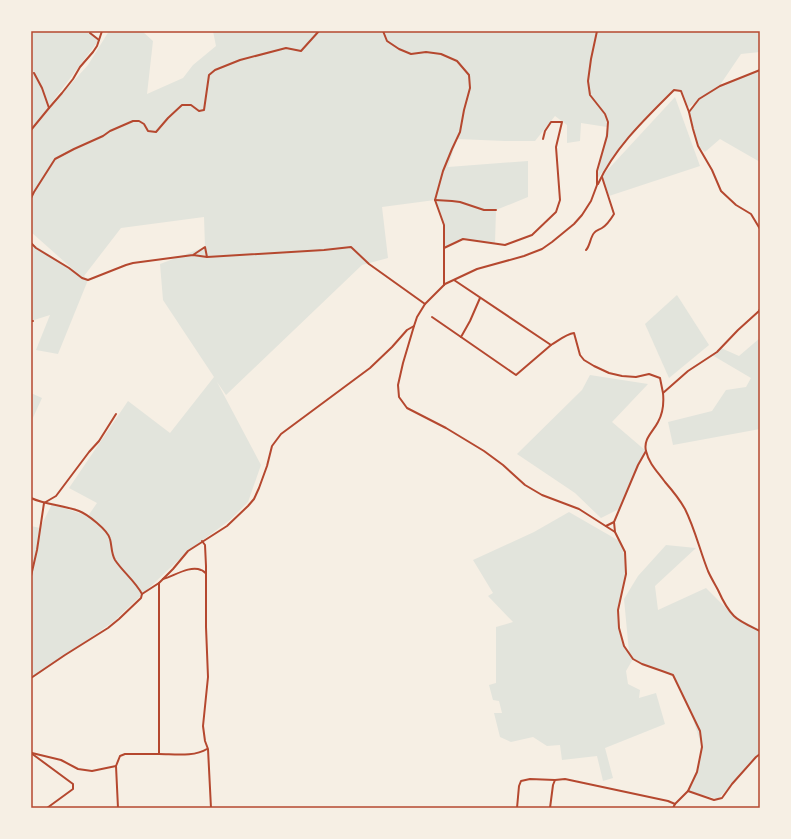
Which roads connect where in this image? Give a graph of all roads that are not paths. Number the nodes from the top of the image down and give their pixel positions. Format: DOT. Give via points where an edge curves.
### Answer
graph roads {
  1 [pos="102,31"];
  2 [pos="319,31"];
  3 [pos="383,31"];
  4 [pos="597,31"];
  5 [pos="90,33"];
  6 [pos="99,40"];
  7 [pos="760,70"];
  8 [pos="34,73"];
  9 [pos="49,108"];
  10 [pos="689,112"];
  11 [pos="31,130"];
  12 [pos="543,139"];
  13 [pos="602,176"];
  14 [pos="597,185"];
  15 [pos="31,198"];
  16 [pos="436,200"];
  17 [pos="496,210"];
  18 [pos="760,229"];
  19 [pos="31,243"];
  20 [pos="444,248"];
  21 [pos="586,250"];
  22 [pos="193,255"];
  23 [pos="207,257"];
  24 [pos="454,280"];
  25 [pos="444,285"];
  26 [pos="480,298"];
  27 [pos="425,304"];
  28 [pos="760,309"];
  29 [pos="432,317"];
  30 [pos="414,326"];
  31 [pos="461,337"];
  32 [pos="551,346"];
  33 [pos="663,393"];
  34 [pos="116,414"];
  35 [pos="646,451"];
  36 [pos="31,498"];
  37 [pos="44,503"];
  38 [pos="614,522"];
  39 [pos="606,526"];
  40 [pos="614,532"];
  41 [pos="202,541"];
  42 [pos="206,574"];
  43 [pos="31,576"];
  44 [pos="163,579"];
  45 [pos="159,583"];
  46 [pos="142,594"];
  47 [pos="760,631"];
  48 [pos="31,678"];
  49 [pos="208,749"];
  50 [pos="31,753"];
  51 [pos="159,754"];
  52 [pos="760,754"];
  53 [pos="116,766"];
  54 [pos="555,780"];
  55 [pos="688,791"];
  56 [pos="675,804"];
  57 [pos="47,808"];
  58 [pos="118,808"];
  59 [pos="211,808"];
  60 [pos="516,808"];
  61 [pos="550,808"];
  62 [pos="673,808"];
  1 -- 6 [label="street"];
  2 -- 15 [label="street" via="301,52 286,48 240,60 215,70 209,75 204,110 199,111 191,106 182,105 156,132 148,131 139,121 133,121 55,159"];
  3 -- 16 [label="street" via="387,41 399,49 411,54 441,54 457,61 469,75 470,88 460,132 443,171"];
  4 -- 14 [label="street" via="588,81 590,95 608,122 607,136 597,171"];
  5 -- 6 [label="street"];
  6 -- 9 [label="street" via="93,52"];
  7 -- 10 [label="street" via="720,86 699,99"];
  8 -- 9 [label="street"];
  9 -- 11 [label="street"];
  10 -- 13 [label="street" via="681,92 674,90 623,144"];
  10 -- 18 [label="street" via="698,146 721,191 751,214"];
  12 -- 20 [label="street" via="551,122 562,122 556,147 560,200 556,212 532,235 505,245 463,239"];
  13 -- 14 [label="street"];
  13 -- 21 [label="street" via="614,214 603,228 593,234"];
  14 -- 24 [label="street" via="582,215 542,249 477,269"];
  16 -- 17 [label="street"];
  16 -- 20 [label="street" via="444,225"];
  19 -- 22 [label="street" via="88,280 133,263"];
  20 -- 25 [label="street"];
  22 -- 23 [label="street"];
  22 -- 23 [label="street" via="205,247"];
  23 -- 27 [label="street" via="351,248"];
  24 -- 25 [label="street"];
  24 -- 26 [label="street"];
  25 -- 27 [label="street"];
  26 -- 31 [label="street"];
  26 -- 32 [label="street"];
  27 -- 30 [label="street"];
  28 -- 33 [label="street" via="717,352 688,371"];
  29 -- 31 [label="street"];
  30 -- 39 [label="street" via="398,385 399,398 407,408 484,451 525,485 542,495 579,509"];
  30 -- 41 [label="street" via="370,368 281,434 272,446 254,499 227,526"];
  31 -- 32 [label="street" via="516,375"];
  32 -- 33 [label="street" via="568,334 574,333 580,355 584,360 609,373 636,377 649,374 660,378"];
  33 -- 35 [label="street" via="662,411 658,423 645,443"];
  34 -- 37 [label="street" via="99,441 56,496"];
  35 -- 38 [label="street"];
  35 -- 47 [label="street" via="655,471 684,508 722,600 734,616"];
  36 -- 37 [label="street"];
  37 -- 43 [label="street"];
  37 -- 46 [label="street" via="80,511 105,531 110,538 114,559"];
  38 -- 39 [label="street"];
  38 -- 40 [label="street"];
  39 -- 40 [label="street"];
  40 -- 55 [label="street" via="625,552 626,574 618,610 624,646 633,659 673,676 700,731 702,747 697,772"];
  41 -- 42 [label="street" via="205,545"];
  41 -- 44 [label="street" via="188,551"];
  42 -- 44 [label="street" via="194,568"];
  42 -- 49 [label="street" via="208,677 203,726"];
  44 -- 45 [label="street"];
  45 -- 46 [label="street"];
  45 -- 51 [label="street"];
  46 -- 48 [label="street" via="141,598 108,628"];
  49 -- 51 [label="street" via="187,754"];
  49 -- 59 [label="street"];
  50 -- 53 [label="street" via="61,760 78,769 92,771"];
  50 -- 57 [label="street" via="73,784 73,789"];
  51 -- 53 [label="street" via="125,754 120,756"];
  52 -- 55 [label="street" via="722,798 714,800"];
  53 -- 58 [label="street"];
  54 -- 56 [label="street" via="565,779"];
  54 -- 60 [label="street" via="521,781"];
  54 -- 61 [label="street"];
  55 -- 56 [label="street"];
  56 -- 62 [label="street"];
}
